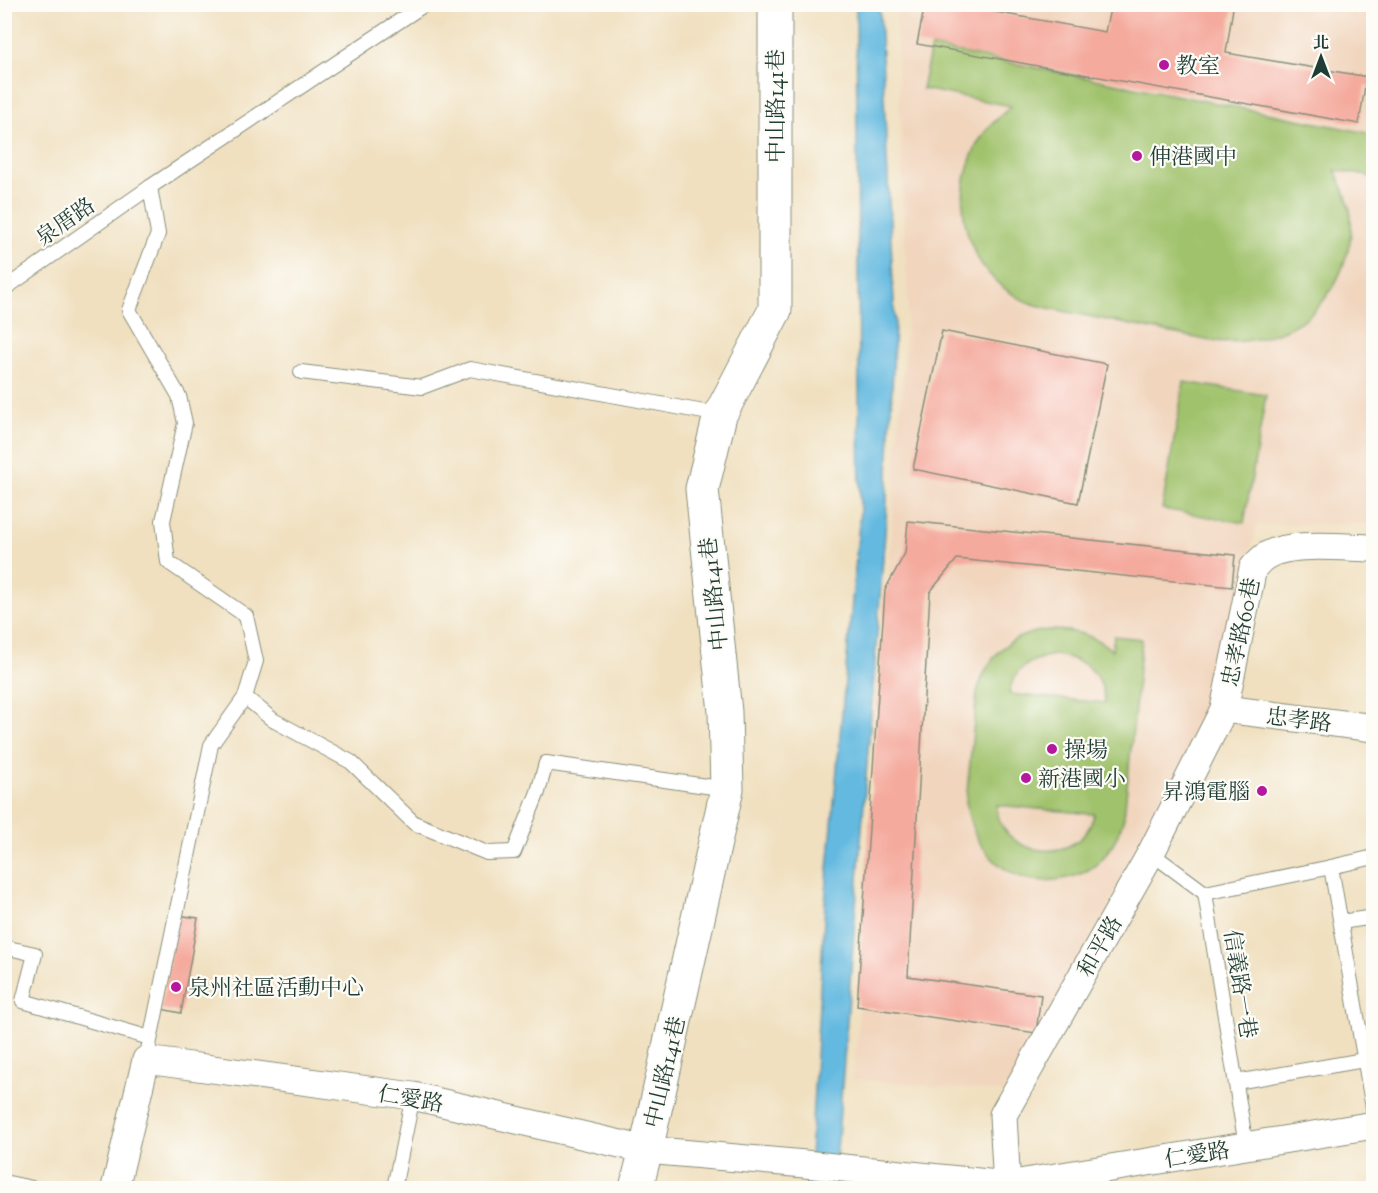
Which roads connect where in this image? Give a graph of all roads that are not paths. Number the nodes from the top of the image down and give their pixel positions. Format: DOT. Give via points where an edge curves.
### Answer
graph roads {
  1 [pos="425,4"];
  2 [pos="775,4"];
  3 [pos="150,187"];
  4 [pos="4,289"];
  5 [pos="301,372"];
  6 [pos="720,414"];
  7 [pos="1374,548"];
  8 [pos="245,697"];
  9 [pos="1224,709"];
  10 [pos="1374,729"];
  11 [pos="727,789"];
  12 [pos="1151,853"];
  13 [pos="1374,857"];
  14 [pos="1330,867"];
  15 [pos="1205,893"];
  16 [pos="1374,917"];
  17 [pos="1341,922"];
  18 [pos="4,947"];
  19 [pos="148,1049"];
  20 [pos="1364,1059"];
  21 [pos="1236,1082"];
  22 [pos="413,1096"];
  23 [pos="1374,1114"];
  24 [pos="1374,1125"];
  25 [pos="1246,1146"];
  26 [pos="646,1149"];
  27 [pos="4,1182"];
  28 [pos="1007,1186"];
  29 [pos="32,1188"];
  30 [pos="115,1188"];
  31 [pos="394,1188"];
  32 [pos="636,1188"];
  1 -- 3 [label="lane, 泉厝路"];
  2 -- 6 [label="street, 中山路141巷" via="775,310"];
  3 -- 4 [label="lane, 泉厝路"];
  3 -- 8 [label="lane" via="158,234 129,310 179,396 185,423 163,521 168,562 246,616 256,662"];
  5 -- 6 [label="lane" via="422,387 470,369"];
  6 -- 11 [label="street, 中山路141巷" via="702,489 725,712"];
  7 -- 9 [label="street, 忠孝路60巷" via="1296,546 1264,557 1253,568"];
  8 -- 11 [label="lane" via="273,720 351,762 414,823 487,853 514,852 546,762"];
  8 -- 19 [label="lane" via="211,745"];
  9 -- 10 [label="street, 忠孝路"];
  9 -- 12 [label="street, 和平路"];
  11 -- 26 [label="street, 中山路141巷"];
  12 -- 15 [label="lane"];
  12 -- 28 [label="street, 和平路" via="1003,1115"];
  13 -- 14 [label="lane"];
  14 -- 15 [label="lane"];
  14 -- 17 [label="lane"];
  15 -- 21 [label="lane, 信義路一巷"];
  16 -- 17 [label="lane"];
  17 -- 20 [label="lane"];
  18 -- 19 [label="lane" via="34,954 23,1000"];
  19 -- 22 [label="street, 仁愛路"];
  19 -- 30 [label="street"];
  20 -- 21 [label="lane"];
  20 -- 23 [label="lane"];
  21 -- 25 [label="lane, 信義路一巷"];
  22 -- 26 [label="street, 仁愛路"];
  22 -- 31 [label="lane"];
  24 -- 25 [label="street, 仁愛路"];
  25 -- 28 [label="street, 仁愛路"];
  26 -- 28 [label="street, 仁愛路"];
  26 -- 32 [label="street, 中山路141巷"];
  27 -- 29 [label="lane"];
}
